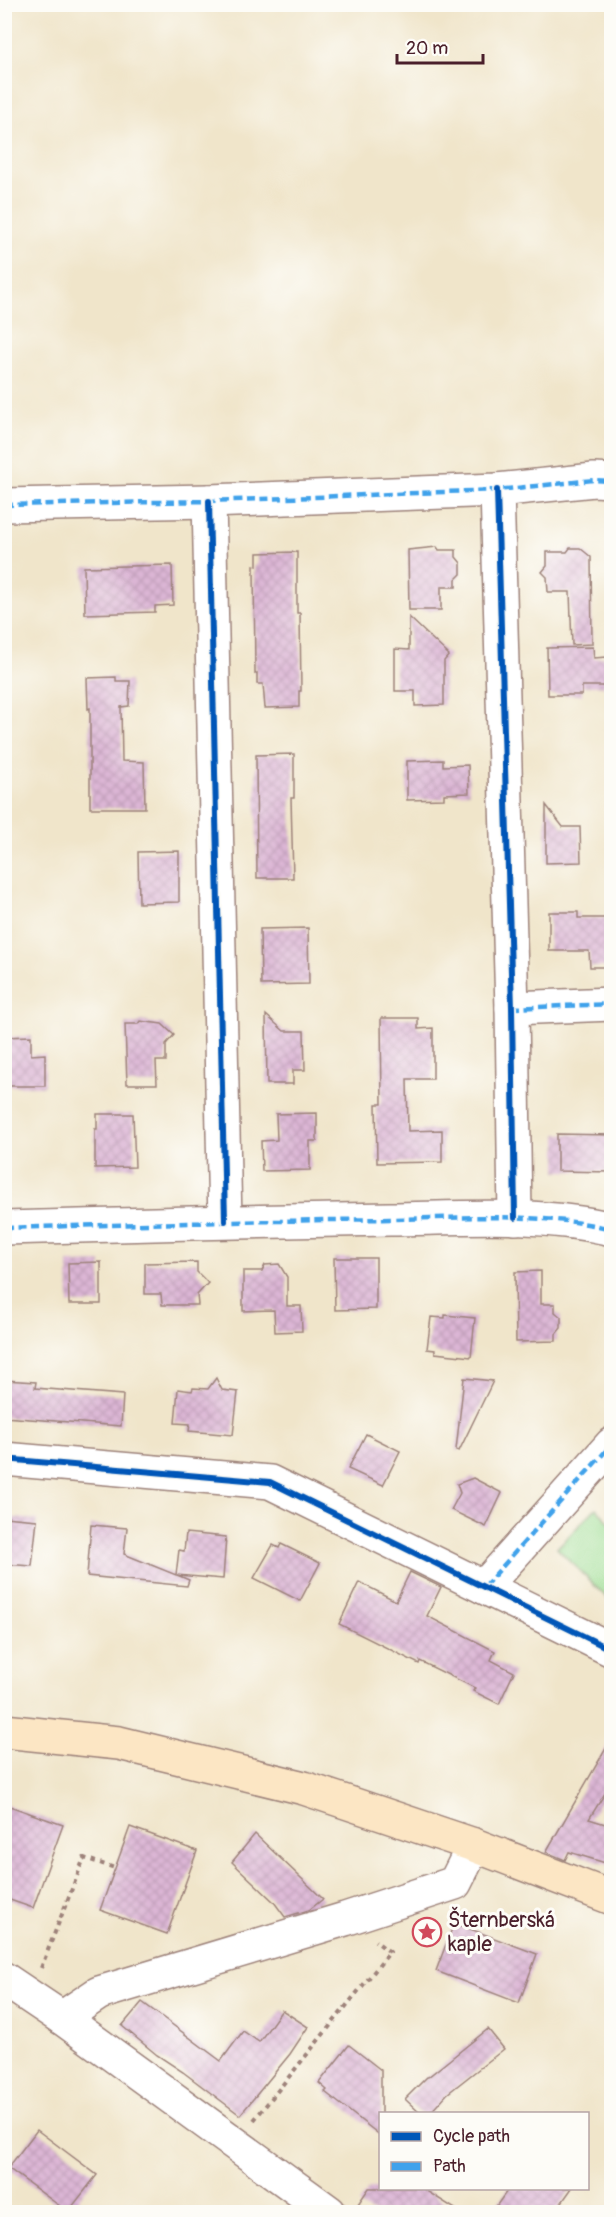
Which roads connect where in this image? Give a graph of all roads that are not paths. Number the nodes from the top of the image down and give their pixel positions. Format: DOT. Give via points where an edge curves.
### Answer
graph roads {
  1 [pos="612,481"];
  2 [pos="497,490"];
  3 [pos="209,501"];
  4 [pos="4,505"];
  5 [pos="612,1004"];
  6 [pos="512,1008"];
  7 [pos="515,1218"];
  8 [pos="225,1221"];
  9 [pos="4,1228"];
  10 [pos="612,1229"];
  11 [pos="612,1444"];
  12 [pos="4,1459"];
  13 [pos="484,1587"];
  14 [pos="612,1650"];
  15 [pos="4,1731"];
  16 [pos="474,1845"];
  17 [pos="612,1898"];
  18 [pos="4,1978"];
  19 [pos="62,2018"];
  20 [pos="329,2212"];
  1 -- 2 [label="street"];
  2 -- 3 [label="street"];
  2 -- 6 [label="street"];
  3 -- 4 [label="street"];
  3 -- 8 [label="street"];
  5 -- 6 [label="street"];
  6 -- 7 [label="street"];
  7 -- 8 [label="street"];
  7 -- 10 [label="street" via="584,1222"];
  8 -- 9 [label="street"];
  11 -- 13 [label="street"];
  12 -- 13 [label="street" via="270,1482"];
  13 -- 14 [label="street"];
  15 -- 16 [label="main road" via="119,1743 304,1788"];
  16 -- 17 [label="main road"];
  16 -- 19 [label="street" via="455,1883 99,1993"];
  18 -- 19 [label="street"];
  19 -- 20 [label="street"];
}
